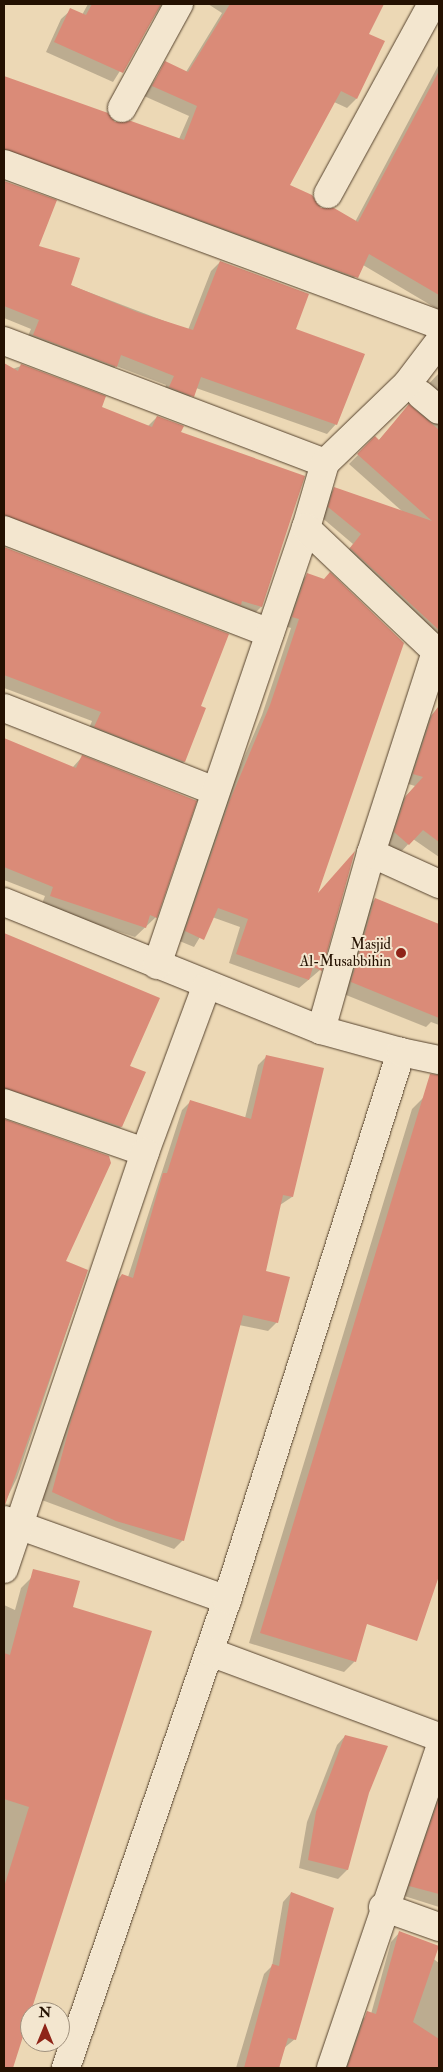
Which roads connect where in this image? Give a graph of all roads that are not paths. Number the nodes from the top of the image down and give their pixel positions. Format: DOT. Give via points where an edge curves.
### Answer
graph roads {
  1 [pos="179,4"];
  2 [pos="432,4"];
  3 [pos="122,108"];
  4 [pos="4,164"];
  5 [pos="328,194"];
  6 [pos="439,325"];
  7 [pos="4,341"];
  8 [pos="439,342"];
  9 [pos="324,463"];
  10 [pos="306,528"];
  11 [pos="4,530"];
  12 [pos="270,633"];
  13 [pos="438,653"];
  14 [pos="4,708"];
  15 [pos="215,791"];
  16 [pos="371,853"];
  17 [pos="439,884"];
  18 [pos="4,902"];
  19 [pos="157,965"];
  20 [pos="206,987"];
  21 [pos="321,1030"];
  22 [pos="401,1052"];
  23 [pos="439,1060"];
  24 [pos="4,1103"];
  25 [pos="145,1152"];
  26 [pos="11,1523"];
  27 [pos="4,1569"];
  28 [pos="227,1600"];
  29 [pos="210,1652"];
  30 [pos="439,1737"];
  31 [pos="439,1750"];
  32 [pos="383,1907"];
  33 [pos="439,1927"];
  34 [pos="66,2068"];
  35 [pos="331,2068"];
  1 -- 3 [label="street"];
  2 -- 5 [label="street"];
  4 -- 6 [label="street"];
  7 -- 9 [label="street"];
  8 -- 9 [label="street" via="407,384"];
  9 -- 10 [label="street"];
  10 -- 12 [label="street"];
  10 -- 13 [label="street"];
  11 -- 12 [label="street"];
  12 -- 15 [label="street"];
  13 -- 16 [label="street"];
  14 -- 15 [label="street"];
  15 -- 19 [label="street"];
  16 -- 17 [label="street"];
  16 -- 21 [label="street"];
  18 -- 19 [label="street"];
  19 -- 20 [label="street"];
  20 -- 21 [label="street"];
  20 -- 25 [label="street"];
  21 -- 22 [label="street"];
  22 -- 23 [label="street"];
  22 -- 28 [label="street"];
  24 -- 25 [label="street"];
  25 -- 26 [label="street"];
  26 -- 27 [label="street"];
  26 -- 28 [label="street"];
  28 -- 29 [label="street"];
  29 -- 30 [label="street"];
  29 -- 34 [label="street"];
  31 -- 32 [label="street"];
  32 -- 33 [label="street"];
  32 -- 35 [label="street"];
}
